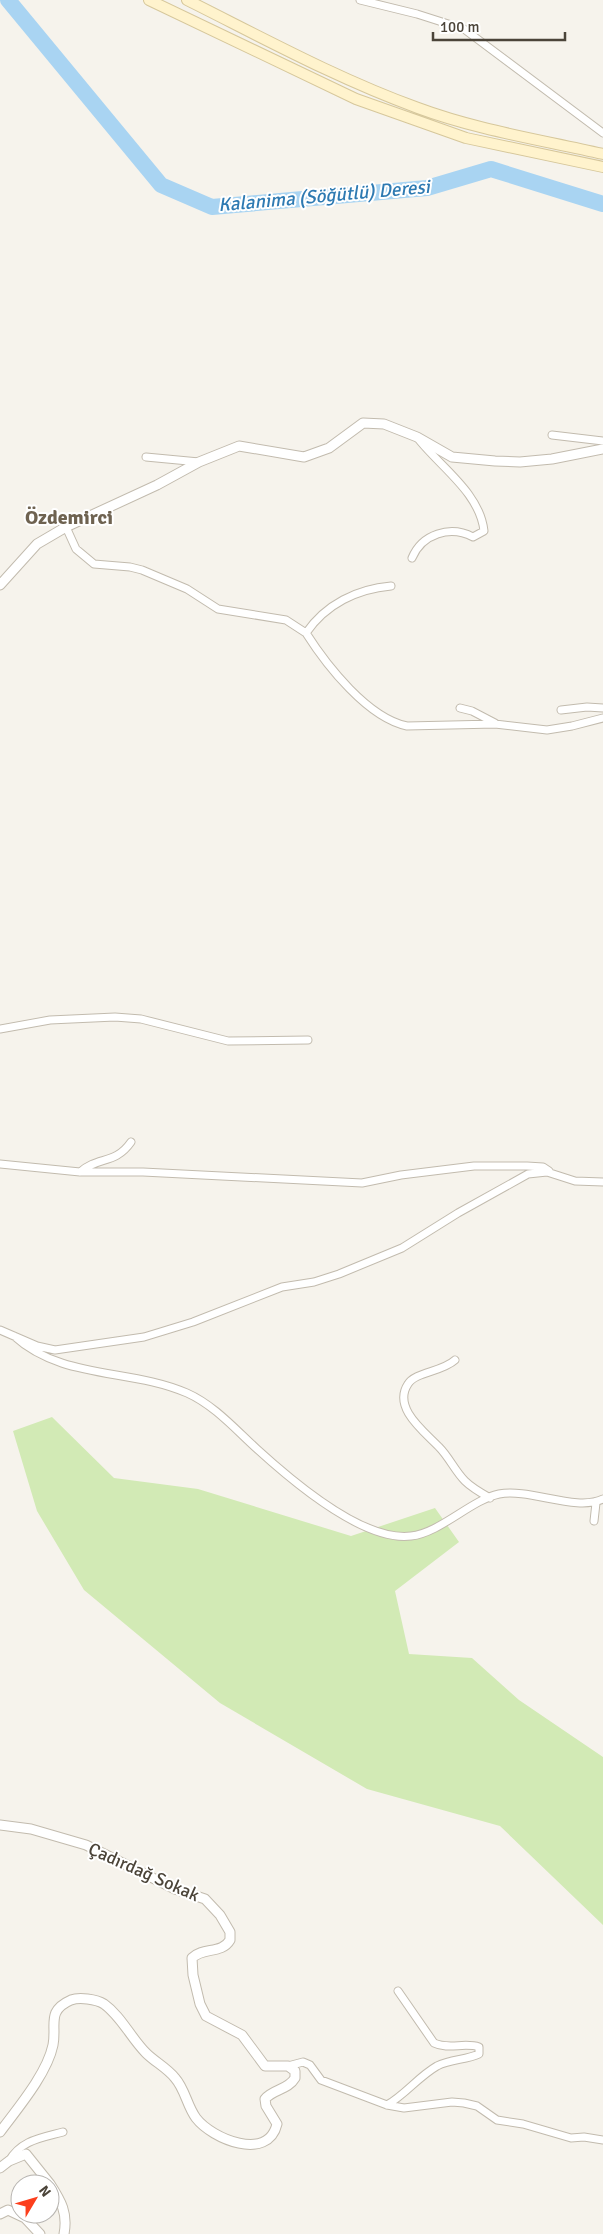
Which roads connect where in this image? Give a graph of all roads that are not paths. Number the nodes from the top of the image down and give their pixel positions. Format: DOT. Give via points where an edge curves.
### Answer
graph roads {
  1 [pos="150,0"];
  2 [pos="187,0"];
  3 [pos="360,0"];
  4 [pos="603,133"];
  5 [pos="603,154"];
  6 [pos="603,166"];
  7 [pos="552,435"];
  8 [pos="417,437"];
  9 [pos="603,441"];
  10 [pos="603,449"];
  11 [pos="146,457"];
  12 [pos="199,462"];
  13 [pos="66,527"];
  14 [pos="412,558"];
  15 [pos="4,579"];
  16 [pos="0,585"];
  17 [pos="391,586"];
  18 [pos="0,592"];
  19 [pos="306,633"];
  20 [pos="460,708"];
  21 [pos="603,708"];
  22 [pos="561,710"];
  23 [pos="603,718"];
  24 [pos="495,724"];
  25 [pos="0,1029"];
  26 [pos="308,1040"];
  27 [pos="130,1142"];
  28 [pos="0,1164"];
  29 [pos="80,1172"];
  30 [pos="553,1173"];
  31 [pos="603,1182"];
  32 [pos="0,1330"];
  33 [pos="14,1336"];
  34 [pos="455,1360"];
  35 [pos="490,1498"];
  36 [pos="600,1501"];
  37 [pos="594,1521"];
  38 [pos="0,1825"];
  39 [pos="398,1991"];
  40 [pos="288,2066"];
  41 [pos="387,2105"];
  42 [pos="0,2132"];
  43 [pos="63,2132"];
  44 [pos="603,2140"];
  45 [pos="9,2161"];
  46 [pos="0,2168"];
  47 [pos="42,2174"];
  48 [pos="60,2199"];
  49 [pos="0,2214"];
  50 [pos="40,2234"];
  51 [pos="64,2234"];
  1 -- 6 [label="main road" via="356,99 466,138"];
  2 -- 5 [label="main road" via="353,83 419,109"];
  3 -- 4 [label="street" via="464,29"];
  7 -- 9 [label="street"];
  8 -- 10 [label="street" via="452,457 495,462 552,459"];
  8 -- 12 [label="street" via="384,424 363,423 329,448 304,457 239,446"];
  8 -- 14 [label="street" via="471,496 483,519 484,531 474,537 462,532 439,534 417,546"];
  11 -- 12 [label="street"];
  12 -- 13 [label="street"];
  13 -- 15 [label="street" via="37,544"];
  13 -- 19 [label="street" via="76,549 94,564 142,570 198,595 218,609 286,620"];
  15 -- 16 [label="street"];
  15 -- 18 [label="street"];
  17 -- 19 [label="street" via="355,593 313,622"];
  19 -- 24 [label="street" via="363,703 394,723 407,726"];
  20 -- 24 [label="street"];
  21 -- 22 [label="street"];
  23 -- 24 [label="street" via="547,730"];
  25 -- 26 [label="street" via="50,1020 109,1016 141,1019 228,1041"];
  27 -- 29 [label="street" via="123,1152 107,1160 90,1163"];
  28 -- 29 [label="street"];
  29 -- 30 [label="street" via="362,1183 474,1166 543,1167"];
  30 -- 31 [label="street" via="575,1181"];
  30 -- 33 [label="street" via="528,1174 402,1248 339,1274 282,1287 181,1326 131,1340 55,1350"];
  32 -- 33 [label="street"];
  33 -- 35 [label="street" via="34,1352 57,1362 156,1382 193,1396 220,1414 293,1481 368,1529 393,1536 418,1535"];
  34 -- 35 [label="street" via="444,1368 414,1378 406,1388 405,1400 412,1418 461,1476"];
  35 -- 36 [label="street" via="507,1494 582,1503"];
  36 -- 37 [label="street"];
  38 -- 40 [label="street, Çadırdağ Sokak" via="32,1829 86,1845 175,1889 204,1899 220,1915 230,1932 230,1940 223,1948 192,1958 192,1975 206,2016 242,2035 265,2066"];
  39 -- 41 [label="street" via="434,2043 474,2046 479,2048 480,2054 439,2065"];
  40 -- 41 [label="street" via="303,2062 310,2065 321,2080"];
  40 -- 42 [label="street" via="295,2071 292,2083 274,2091 265,2100 277,2124 276,2131 257,2144 226,2140 196,2118 176,2078 143,2049 104,2004 72,1999 53,2016 53,2046 34,2087"];
  41 -- 44 [label="street" via="404,2108 464,2103 477,2106 497,2120 571,2138"];
  43 -- 45 [label="street" via="25,2143 15,2150"];
  45 -- 46 [label="street"];
  45 -- 47 [label="street" via="26,2154"];
  48 -- 51 [label="street" via="67,2220"];
  49 -- 50 [label="street" via="8,2210 16,2212"];
}
